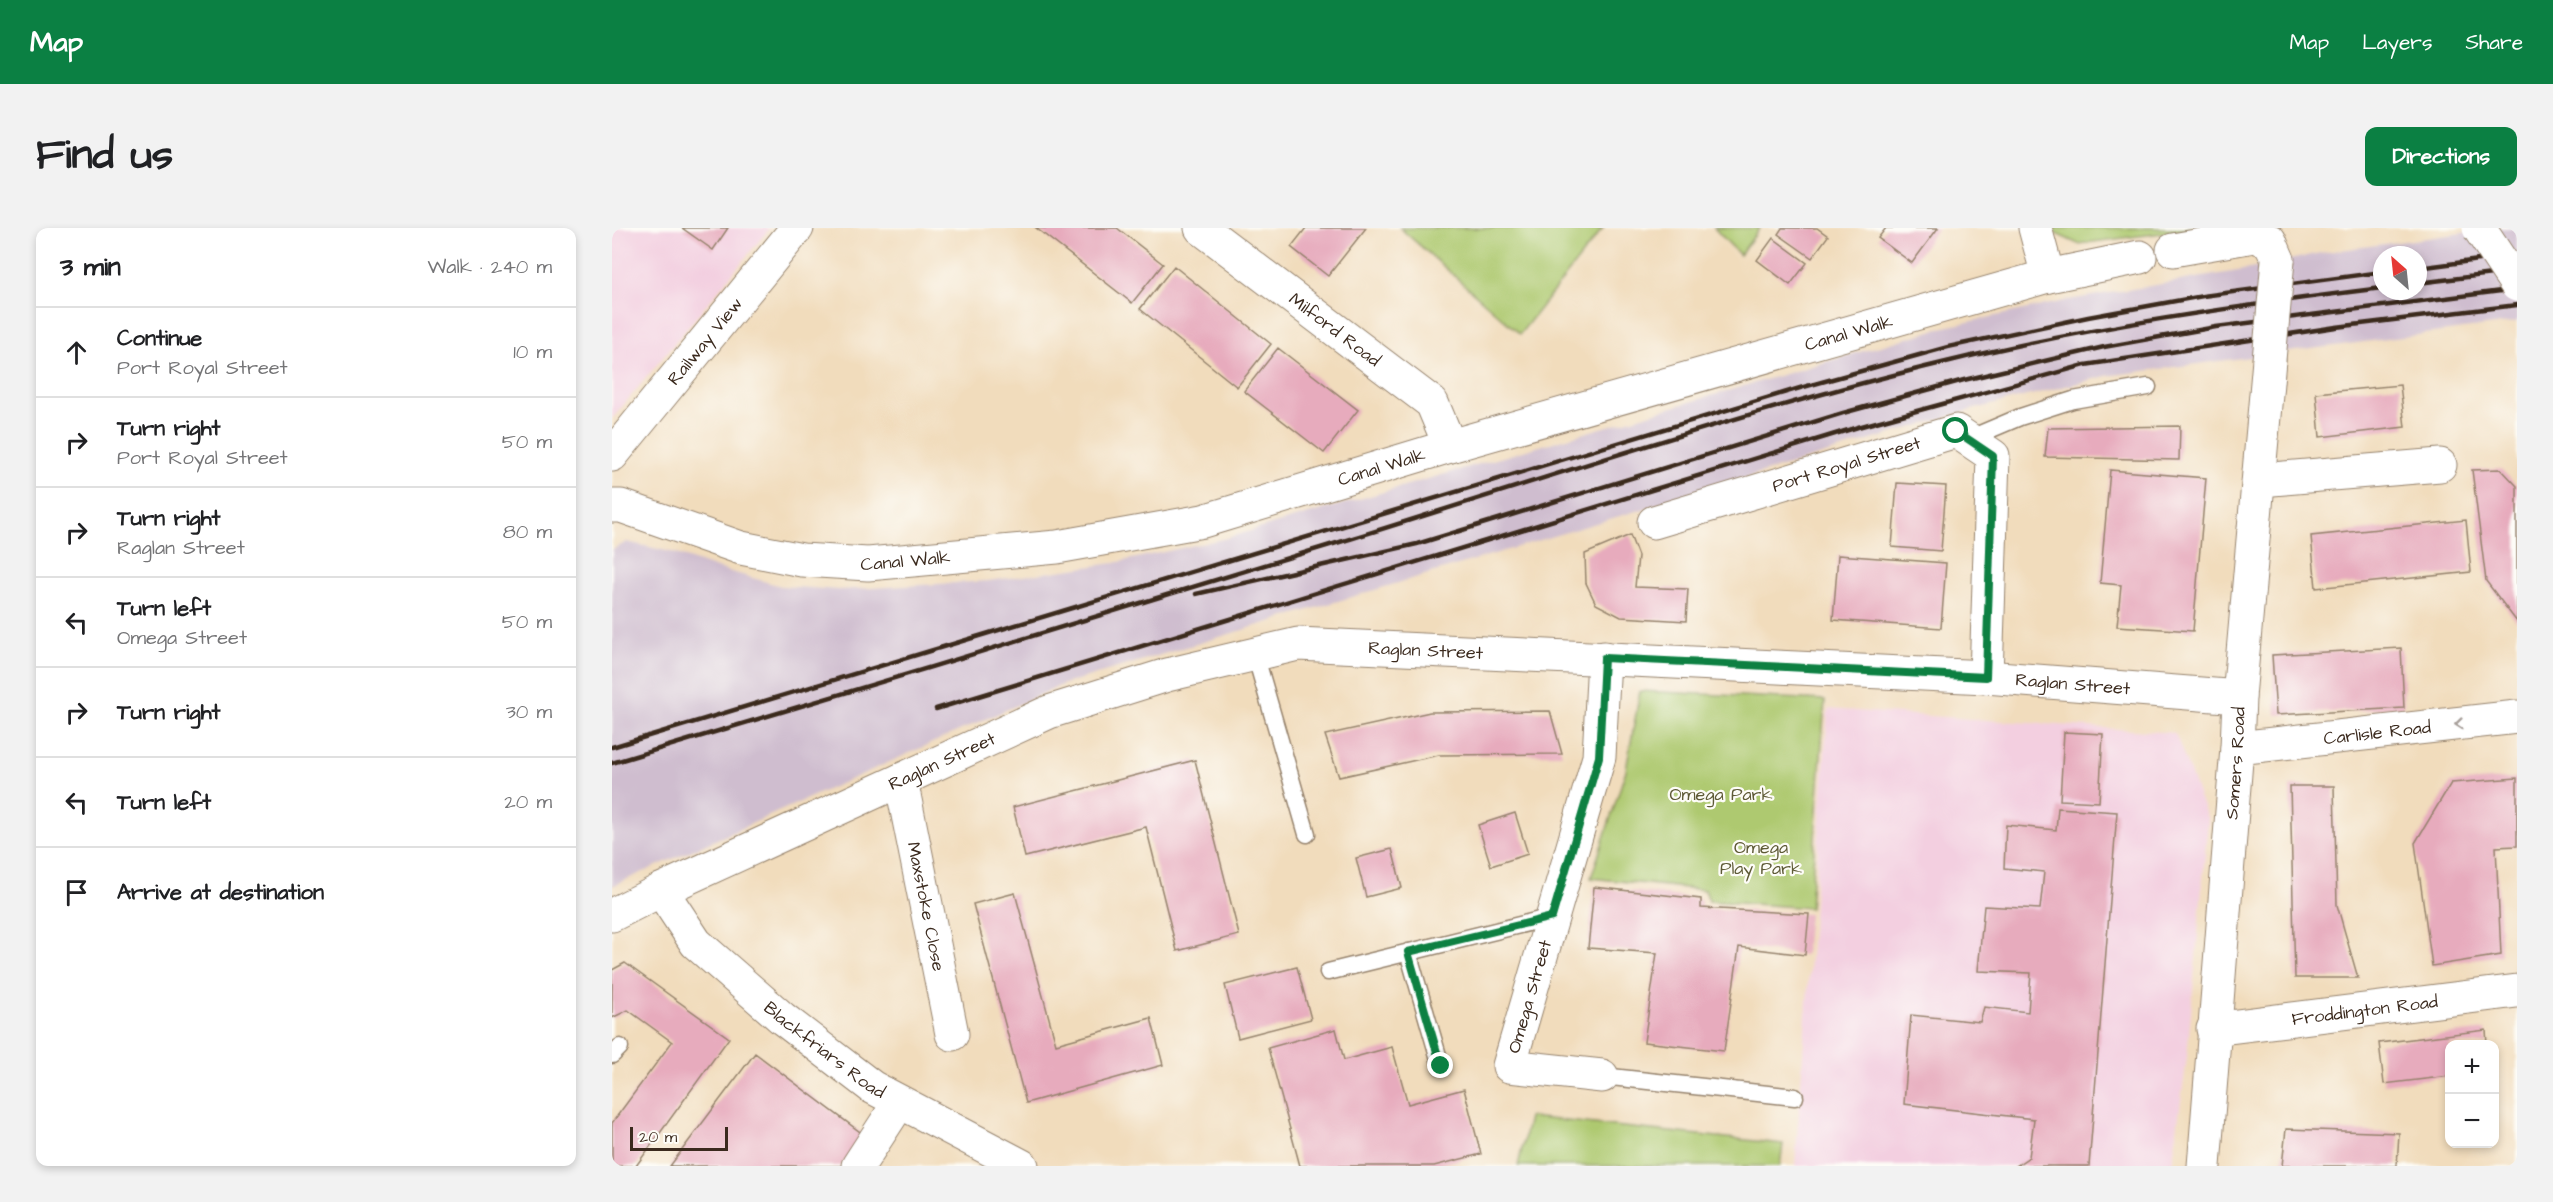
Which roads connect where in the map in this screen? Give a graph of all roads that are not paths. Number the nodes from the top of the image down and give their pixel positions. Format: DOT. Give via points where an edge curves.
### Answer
graph roads {
  1 [pos="797,228"];
  2 [pos="2035,228"];
  3 [pos="2479,228"];
  4 [pos="1214,232"];
  5 [pos="2173,250"];
  6 [pos="2140,256"];
  7 [pos="2048,276"];
  8 [pos="2517,285"];
  9 [pos="2148,387"];
  10 [pos="1968,439"];
  11 [pos="1450,446"];
  12 [pos="612,454"];
  13 [pos="2440,465"];
  14 [pos="2260,480"];
  15 [pos="612,506"];
  16 [pos="1654,522"];
  17 [pos="1255,654"];
  18 [pos="1604,658"];
  19 [pos="1986,677"];
  20 [pos="2239,697"];
  21 [pos="2517,717"];
  22 [pos="2237,748"];
  23 [pos="901,780"];
  24 [pos="1307,834"];
  25 [pos="661,890"];
  26 [pos="612,915"];
  27 [pos="1552,917"];
  28 [pos="1408,952"];
  29 [pos="1328,972"];
  30 [pos="2517,992"];
  31 [pos="2213,1029"];
  32 [pos="952,1034"];
  33 [pos="1441,1066"];
  34 [pos="1602,1076"];
  35 [pos="1795,1097"];
  36 [pos="899,1103"];
  37 [pos="858,1166"];
  38 [pos="1022,1166"];
  39 [pos="2204,1166"];
  1 -- 12 [label="street, Railway View"];
  2 -- 7 [label="street"];
  3 -- 8 [label="street, bridge"];
  4 -- 11 [label="street, Milford Road" via="1432,403"];
  5 -- 14 [label="street, Somers Road, bridge" via="2254,236 2270,241 2278,260"];
  6 -- 7 [label="street, Canal Walk"];
  7 -- 11 [label="street, Canal Walk"];
  9 -- 10 [label="lane" via="2073,400"];
  10 -- 16 [label="street, Port Royal Street" via="1956,431"];
  10 -- 19 [label="street, Port Royal Street" via="1993,456"];
  11 -- 15 [label="street, Canal Walk" via="1203,520 1057,547 868,564 802,560 741,548"];
  13 -- 14 [label="street"];
  14 -- 20 [label="street, Somers Road"];
  17 -- 18 [label="street, Raglan Street" via="1298,644"];
  17 -- 23 [label="street, Raglan Street" via="1167,675 1049,712"];
  17 -- 24 [label="lane"];
  18 -- 19 [label="street, Raglan Street"];
  18 -- 27 [label="street, Omega Street" via="1599,757"];
  19 -- 20 [label="street, Raglan Street"];
  20 -- 22 [label="street, Somers Road"];
  21 -- 22 [label="street, Carlisle Road, one-way"];
  22 -- 31 [label="street, Somers Road"];
  23 -- 25 [label="street, Raglan Street"];
  23 -- 32 [label="street, Maxstoke Close"];
  25 -- 26 [label="street, Raglan Street"];
  25 -- 36 [label="street, Blackfriars Road" via="696,943 782,1018"];
  27 -- 28 [label="lane"];
  27 -- 34 [label="street, Omega Street" via="1509,1066"];
  28 -- 29 [label="lane"];
  28 -- 33 [label="lane"];
  30 -- 31 [label="street, Froddington Road"];
  31 -- 39 [label="street, Somers Road"];
  34 -- 35 [label="lane"];
  36 -- 37 [label="street"];
  36 -- 38 [label="street, Blackfriars Road"];
}
